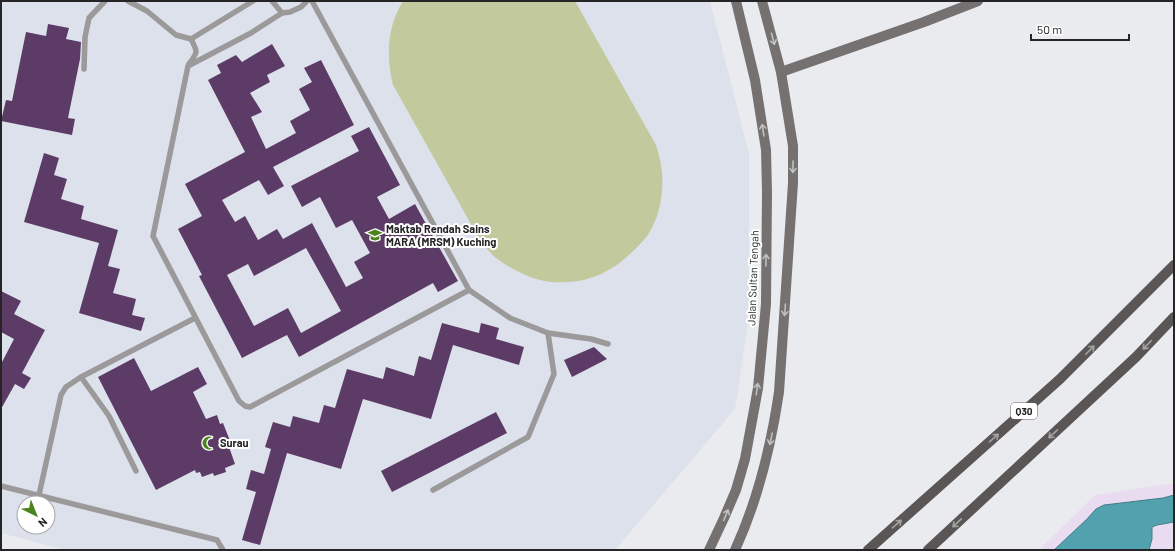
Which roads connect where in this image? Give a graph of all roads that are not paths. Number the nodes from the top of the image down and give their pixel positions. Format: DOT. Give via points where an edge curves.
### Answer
graph roads {
  1 [pos="105,1"];
  2 [pos="128,1"];
  3 [pos="253,1"];
  4 [pos="272,1"];
  5 [pos="307,1"];
  6 [pos="312,1"];
  7 [pos="736,1"];
  8 [pos="762,1"];
  9 [pos="978,1"];
  10 [pos="282,13"];
  11 [pos="191,39"];
  12 [pos="188,66"];
  13 [pos="84,69"];
  14 [pos="781,72"];
  15 [pos="1174,265"];
  16 [pos="469,290"];
  17 [pos="1174,317"];
  18 [pos="196,318"];
  19 [pos="548,334"];
  20 [pos="608,344"];
  21 [pos="81,376"];
  22 [pos="136,471"];
  23 [pos="1,486"];
  24 [pos="433,490"];
  25 [pos="39,495"];
  26 [pos="56,499"];
  27 [pos="223,550"];
  28 [pos="708,550"];
  29 [pos="735,550"];
  30 [pos="868,550"];
  31 [pos="928,550"];
  1 -- 13 [label="lane" via="89,18 85,36"];
  2 -- 11 [label="lane" via="147,11 176,35"];
  3 -- 11 [label="lane"];
  4 -- 10 [label="lane"];
  5 -- 10 [label="lane" via="301,7"];
  6 -- 16 [label="lane"];
  28 -- 7 [label="main road, Jalan Sultan Tengah, one-way" via="736,490 745,458 758,388 766,304 766,150 755,80"];
  8 -- 14 [label="main road, one-way"];
  9 -- 14 [label="main road"];
  10 -- 12 [label="lane"];
  11 -- 12 [label="lane" via="196,55"];
  12 -- 18 [label="lane" via="153,236"];
  14 -- 29 [label="main road, one-way" via="793,146 793,183 779,392 775,425 756,498"];
  30 -- 15 [label="main road, Q30, one-way" via="1060,380"];
  16 -- 18 [label="lane" via="250,407 239,401"];
  16 -- 19 [label="lane" via="510,318"];
  17 -- 31 [label="main road, one-way" via="1136,357"];
  18 -- 21 [label="lane"];
  19 -- 20 [label="lane" via="591,339"];
  19 -- 24 [label="lane" via="554,374 528,437"];
  21 -- 22 [label="lane" via="109,416"];
  21 -- 25 [label="lane" via="66,387 61,395"];
  23 -- 25 [label="lane"];
  26 -- 27 [label="lane" via="217,540"];
}
